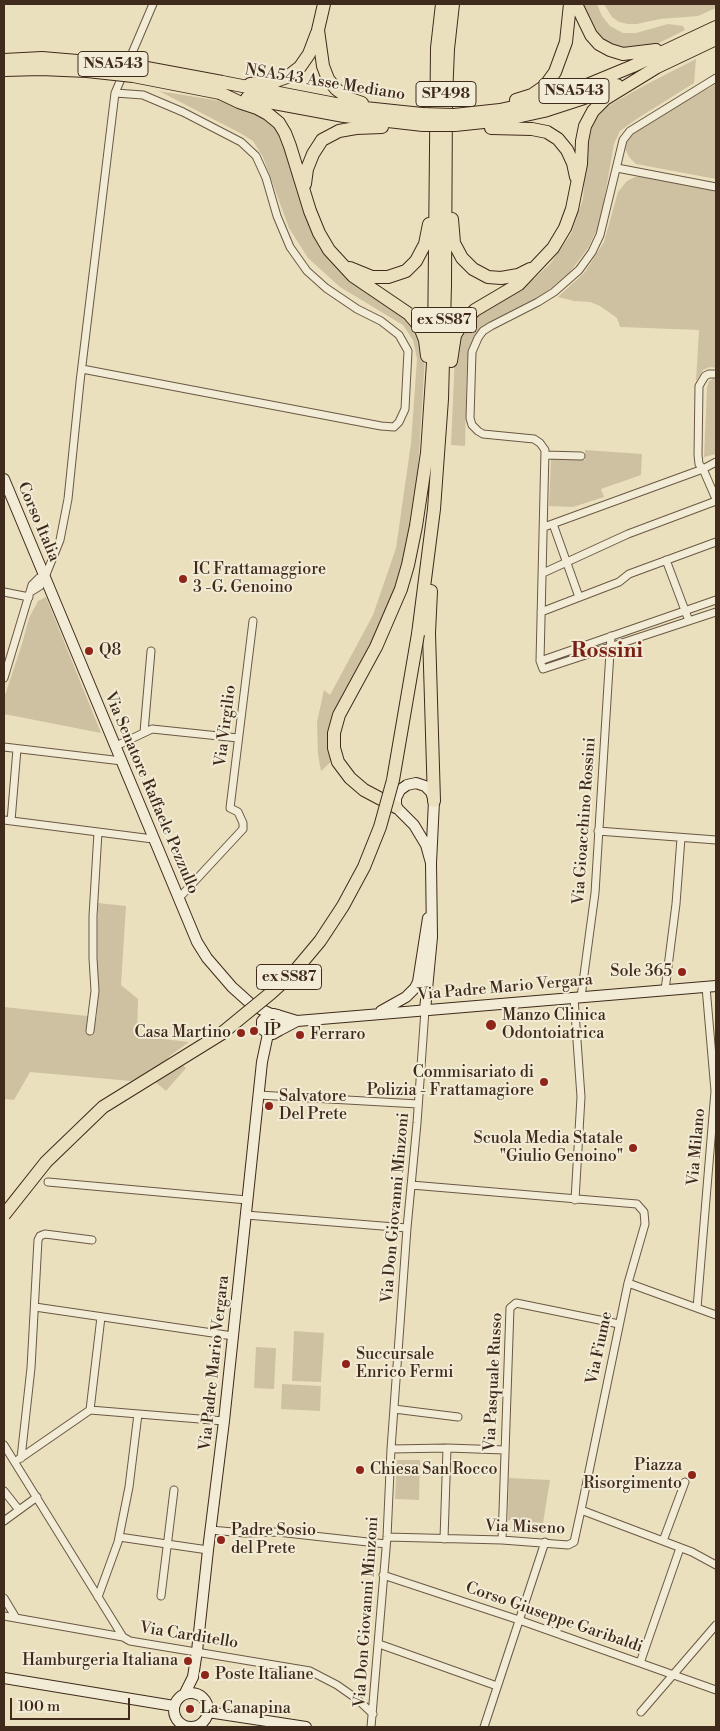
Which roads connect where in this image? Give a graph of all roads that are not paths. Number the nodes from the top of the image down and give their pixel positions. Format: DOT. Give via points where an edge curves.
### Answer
graph roads {
  1 [pos="154,4"];
  2 [pos="324,4"];
  3 [pos="435,4"];
  4 [pos="570,4"];
  5 [pos="576,4"];
  6 [pos="450,5"];
  7 [pos="716,26"];
  8 [pos="318,30"];
  9 [pos="716,39"];
  10 [pos="687,47"];
  11 [pos="437,48"];
  12 [pos="4,60"];
  13 [pos="662,64"];
  14 [pos="4,70"];
  15 [pos="716,78"];
  16 [pos="221,87"];
  17 [pos="115,93"];
  18 [pos="477,113"];
  19 [pos="408,114"];
  20 [pos="423,119"];
  21 [pos="455,120"];
  22 [pos="617,168"];
  23 [pos="577,182"];
  24 [pos="440,184"];
  25 [pos="716,186"];
  26 [pos="304,188"];
  27 [pos="341,263"];
  28 [pos="538,265"];
  29 [pos="82,369"];
  30 [pos="716,374"];
  31 [pos="432,398"];
  32 [pos="433,454"];
  33 [pos="545,455"];
  34 [pos="581,456"];
  35 [pos="716,462"];
  36 [pos="704,469"];
  37 [pos="4,479"];
  38 [pos="716,500"];
  39 [pos="434,509"];
  40 [pos="553,524"];
  41 [pos="544,527"];
  42 [pos="716,542"];
  43 [pos="666,560"];
  44 [pos="566,562"];
  45 [pos="543,573"];
  46 [pos="45,577"];
  47 [pos="4,592"];
  48 [pos="30,594"];
  49 [pos="579,597"];
  50 [pos="716,600"];
  51 [pos="686,610"];
  52 [pos="542,612"];
  53 [pos="716,612"];
  54 [pos="669,616"];
  55 [pos="253,621"];
  56 [pos="689,621"];
  57 [pos="672,626"];
  58 [pos="611,636"];
  59 [pos="610,647"];
  60 [pos="151,651"];
  61 [pos="540,660"];
  62 [pos="4,677"];
  63 [pos="144,732"];
  64 [pos="238,738"];
  65 [pos="116,746"];
  66 [pos="4,747"];
  67 [pos="17,749"];
  68 [pos="122,761"];
  69 [pos="434,800"];
  70 [pos="396,807"];
  71 [pos="7,820"];
  72 [pos="598,831"];
  73 [pos="98,832"];
  74 [pos="681,838"];
  75 [pos="153,839"];
  76 [pos="716,840"];
  77 [pos="431,863"];
  78 [pos="179,898"];
  79 [pos="432,900"];
  80 [pos="711,986"];
  81 [pos="665,990"];
  82 [pos="578,997"];
  83 [pos="252,1005"];
  84 [pos="425,1010"];
  85 [pos="372,1014"];
  86 [pos="274,1015"];
  87 [pos="297,1021"];
  88 [pos="261,1024"];
  89 [pos="280,1030"];
  90 [pos="90,1031"];
  91 [pos="268,1034"];
  92 [pos="716,1091"];
  93 [pos="258,1095"];
  94 [pos="418,1104"];
  95 [pos="48,1182"];
  96 [pos="411,1186"];
  97 [pos="247,1200"];
  98 [pos="575,1200"];
  99 [pos="4,1215"];
  100 [pos="246,1215"];
  101 [pos="407,1228"];
  102 [pos="92,1240"];
  103 [pos="628,1284"];
  104 [pos="35,1307"];
  105 [pos="697,1308"];
  106 [pos="716,1315"];
  107 [pos="101,1317"];
  108 [pos="619,1324"];
  109 [pos="233,1336"];
  110 [pos="394,1409"];
  111 [pos="90,1410"];
  112 [pos="138,1414"];
  113 [pos="458,1417"];
  114 [pos="224,1421"];
  115 [pos="4,1445"];
  116 [pos="391,1448"];
  117 [pos="447,1448"];
  118 [pos="505,1450"];
  119 [pos="21,1458"];
  120 [pos="15,1462"];
  121 [pos="685,1482"];
  122 [pos="174,1490"];
  123 [pos="4,1491"];
  124 [pos="37,1497"];
  125 [pos="19,1510"];
  126 [pos="581,1510"];
  127 [pos="4,1521"];
  128 [pos="210,1530"];
  129 [pos="119,1537"];
  130 [pos="386,1540"];
  131 [pos="444,1540"];
  132 [pos="502,1540"];
  133 [pos="663,1541"];
  134 [pos="545,1542"];
  135 [pos="167,1544"];
  136 [pos="680,1548"];
  137 [pos="208,1550"];
  138 [pos="716,1565"];
  139 [pos="383,1575"];
  140 [pos="161,1596"];
  141 [pos="98,1597"];
  142 [pos="4,1598"];
  143 [pos="4,1616"];
  144 [pos="16,1618"];
  145 [pos="519,1620"];
  146 [pos="716,1625"];
  147 [pos="123,1637"];
  148 [pos="379,1644"];
  149 [pos="196,1651"];
  150 [pos="640,1663"];
  151 [pos="674,1675"];
  152 [pos="4,1678"];
  153 [pos="497,1686"];
  154 [pos="716,1690"];
  155 [pos="184,1693"];
  156 [pos="174,1706"];
  157 [pos="208,1712"];
  158 [pos="641,1712"];
  159 [pos="373,1714"];
  160 [pos="188,1727"];
  161 [pos="306,1727"];
  162 [pos="372,1727"];
  163 [pos="484,1727"];
  1 -- 17 [label="street"];
  2 -- 8 [label="highway"];
  3 -- 11 [label="highway"];
  4 -- 18 [label="highway" via="566,42 555,72 545,86 532,95"];
  5 -- 10 [label="highway" via="591,35 610,50 636,54"];
  6 -- 11 [label="highway, ex SS87"];
  6 -- 24 [label="highway, SP498"];
  7 -- 10 [label="highway, NSA543 Asse Mediano / NSA543"];
  8 -- 16 [label="highway" via="300,67 287,77 273,82"];
  8 -- 19 [label="highway" via="323,66 336,89 362,103"];
  9 -- 10 [label="highway, NSA543 Asse Mediano / NSA543"];
  10 -- 13 [label="highway, NSA543 Asse Mediano / NSA543"];
  10 -- 18 [label="highway, NSA543 Asse Mediano / NSA543" via="565,94"];
  11 -- 24 [label="highway, ex SS87"];
  12 -- 16 [label="highway, NSA543 Asse Mediano / NSA543, bridge" via="42,58 136,66"];
  13 -- 21 [label="highway, NSA543 Asse Mediano / NSA543" via="584,98 544,111 503,120"];
  13 -- 23 [label="highway" via="605,99 593,111 585,126"];
  14 -- 16 [label="highway, NSA543 Asse Mediano / NSA543, bridge" via="87,71"];
  15 -- 22 [label="street" via="630,131 618,154"];
  16 -- 19 [label="highway, NSA543 Asse Mediano / NSA543"];
  16 -- 20 [label="highway, NSA543 Asse Mediano / NSA543" via="344,116"];
  16 -- 26 [label="highway" via="239,102 257,108 279,123"];
  17 -- 29 [label="street"];
  17 -- 29 [label="street" via="143,94 240,142 256,156 290,247 307,271 326,288 399,335 408,351 405,409 394,427 381,426"];
  18 -- 21 [label="highway, NSA543 Asse Mediano / NSA543"];
  19 -- 20 [label="highway, NSA543 Asse Mediano / NSA543"];
  20 -- 21 [label="highway, NSA543 Asse Mediano / NSA543, bridge"];
  20 -- 26 [label="highway" via="339,131 322,140 312,154"];
  21 -- 23 [label="highway" via="474,128 547,132 567,150"];
  22 -- 25 [label="street"];
  22 -- 33 [label="street" via="600,235 579,270 554,292 483,331 472,352 472,425 483,434 534,439 545,450"];
  23 -- 28 [label="highway" via="565,228"];
  24 -- 27 [label="highway" via="425,244 406,271 388,277 372,277"];
  24 -- 28 [label="highway" via="450,208 454,243 473,269 488,277 501,278 518,275"];
  24 -- 31 [label="highway, ex SS87"];
  24 -- 32 [label="highway, ex SS87" via="444,349"];
  26 -- 27 [label="highway" via="319,233"];
  27 -- 31 [label="highway" via="365,285 409,314 420,327 426,340"];
  28 -- 32 [label="highway" via="519,284 475,310 455,335 446,418"];
  29 -- 46 [label="street" via="68,499 60,540"];
  30 -- 36 [label="street" via="705,376 699,386 698,455 699,464"];
  31 -- 32 [label="highway, ex SS87"];
  32 -- 39 [label="highway, ex SS87"];
  32 -- 70 [label="highway" via="401,589 376,647 338,715 334,733 338,762 350,778 364,790"];
  33 -- 34 [label="street"];
  33 -- 41 [label="street"];
  35 -- 36 [label="street"];
  36 -- 38 [label="street"];
  36 -- 40 [label="street"];
  37 -- 46 [label="street, Corso Italia"];
  38 -- 44 [label="street"];
  39 -- 69 [label="highway" via="429,633"];
  39 -- 99 [label="highway, ex SS87, bridge" via="418,634 393,780 380,827 343,906 320,941 271,993 221,1034 103,1107 46,1162"];
  40 -- 41 [label="street"];
  40 -- 44 [label="street"];
  41 -- 45 [label="street"];
  42 -- 43 [label="street"];
  43 -- 49 [label="street"];
  43 -- 51 [label="street"];
  44 -- 45 [label="street"];
  44 -- 49 [label="street"];
  45 -- 52 [label="street"];
  46 -- 48 [label="street" via="36,580"];
  46 -- 65 [label="street, Via Senatore Raffaele Pezzullo"];
  47 -- 48 [label="street"];
  48 -- 62 [label="street"];
  49 -- 52 [label="street"];
  50 -- 51 [label="street"];
  51 -- 54 [label="street"];
  51 -- 56 [label="street"];
  52 -- 61 [label="street"];
  53 -- 56 [label="street"];
  54 -- 57 [label="street"];
  54 -- 58 [label="street"];
  55 -- 64 [label="street, Via Virgilio"];
  56 -- 57 [label="street"];
  57 -- 59 [label="street"];
  58 -- 59 [label="street, Via Gioacchino Rossini"];
  58 -- 61 [label="street"];
  59 -- 61 [label="street" via="544,669"];
  59 -- 72 [label="street, Via Gioacchino Rossini"];
  60 -- 63 [label="street"];
  63 -- 64 [label="street" via="152,729"];
  63 -- 65 [label="street"];
  64 -- 78 [label="street, Via Virgilio" via="230,808 238,812 243,829"];
  65 -- 68 [label="street, Via Senatore Raffaele Pezzullo"];
  66 -- 67 [label="street"];
  67 -- 68 [label="street"];
  67 -- 71 [label="street"];
  68 -- 75 [label="street, Via Senatore Raffaele Pezzullo"];
  69 -- 70 [label="street" via="425,786 416,783 400,790"];
  69 -- 77 [label="street"];
  70 -- 77 [label="street" via="414,825 426,845"];
  71 -- 73 [label="street"];
  72 -- 74 [label="street"];
  72 -- 82 [label="street, Via Gioacchino Rossini" via="595,893"];
  73 -- 75 [label="street"];
  73 -- 90 [label="street" via="93,916 95,991"];
  74 -- 76 [label="street"];
  74 -- 81 [label="street"];
  75 -- 78 [label="street, Via Senatore Raffaele Pezzullo"];
  77 -- 79 [label="street"];
  78 -- 83 [label="street, Via Senatore Raffaele Pezzullo" via="207,958"];
  79 -- 84 [label="street"];
  79 -- 85 [label="street" via="415,988 392,1006"];
  80 -- 81 [label="street, Via Padre Mario Vergara"];
  80 -- 92 [label="street, Via Milano"];
  81 -- 82 [label="street, Via Padre Mario Vergara"];
  82 -- 84 [label="street, Via Padre Mario Vergara"];
  82 -- 98 [label="street, Via Gioacchino Rossini" via="581,1097"];
  83 -- 86 [label="street, Via Senatore Raffaele Pezzullo"];
  83 -- 88 [label="street, Via Senatore Raffaele Pezzullo"];
  84 -- 85 [label="street, Via Padre Mario Vergara"];
  84 -- 94 [label="street, Via Don Giovanni Minzoni"];
  85 -- 87 [label="street, Via Padre Mario Vergara"];
  86 -- 87 [label="street, Via Padre Mario Vergara"];
  86 -- 88 [label="street" via="264,1017"];
  86 -- 89 [label="street" via="282,1023"];
  87 -- 89 [label="street, Via Padre Mario Vergara"];
  88 -- 91 [label="street"];
  89 -- 91 [label="street"];
  91 -- 93 [label="street, Via Padre Mario Vergara"];
  92 -- 105 [label="street, Via Milano"];
  93 -- 94 [label="street"];
  93 -- 97 [label="street, Via Padre Mario Vergara"];
  94 -- 96 [label="street, Via Don Giovanni Minzoni"];
  95 -- 97 [label="street"];
  96 -- 98 [label="street"];
  96 -- 101 [label="street, Via Don Giovanni Minzoni"];
  97 -- 100 [label="street, Via Padre Mario Vergara"];
  98 -- 103 [label="street, Via Fiume" via="637,1204 644,1212 645,1224"];
  100 -- 101 [label="street"];
  100 -- 109 [label="street, Via Padre Mario Vergara"];
  101 -- 110 [label="street, Via Don Giovanni Minzoni"];
  102 -- 104 [label="street" via="40,1236"];
  103 -- 105 [label="street"];
  103 -- 108 [label="street, Via Fiume"];
  104 -- 107 [label="street"];
  104 -- 119 [label="street"];
  105 -- 106 [label="street"];
  107 -- 109 [label="street"];
  107 -- 111 [label="street"];
  108 -- 118 [label="street, Via Pasquale Russo" via="516,1303 512,1305"];
  108 -- 126 [label="street, Via Fiume"];
  109 -- 114 [label="street, Via Padre Mario Vergara"];
  110 -- 113 [label="street"];
  110 -- 116 [label="street, Via Don Giovanni Minzoni"];
  111 -- 112 [label="street"];
  111 -- 119 [label="street"];
  112 -- 114 [label="street"];
  112 -- 129 [label="street"];
  114 -- 128 [label="street, Via Padre Mario Vergara"];
  115 -- 120 [label="street, Via Carditello"];
  116 -- 117 [label="street"];
  116 -- 130 [label="street, Via Don Giovanni Minzoni"];
  117 -- 118 [label="street"];
  117 -- 131 [label="street"];
  118 -- 132 [label="street, Via Pasquale Russo"];
  119 -- 120 [label="street"];
  120 -- 124 [label="street, Via Carditello"];
  121 -- 133 [label="street"];
  122 -- 135 [label="street"];
  123 -- 125 [label="street"];
  124 -- 125 [label="street"];
  124 -- 141 [label="street, Via Carditello"];
  125 -- 127 [label="street"];
  126 -- 133 [label="street, Via Miseno"];
  126 -- 134 [label="street, Via Miseno" via="572,1544"];
  128 -- 130 [label="street, Via Miseno"];
  128 -- 137 [label="street, Via Padre Mario Vergara"];
  129 -- 135 [label="street"];
  129 -- 141 [label="street"];
  130 -- 131 [label="street, Via Miseno"];
  130 -- 139 [label="street, Via Don Giovanni Minzoni"];
  131 -- 132 [label="street, Via Miseno"];
  132 -- 134 [label="street, Via Miseno"];
  133 -- 136 [label="street, Via Miseno"];
  134 -- 145 [label="street"];
  135 -- 137 [label="street"];
  135 -- 140 [label="street"];
  136 -- 138 [label="street, Via Miseno"];
  136 -- 150 [label="street"];
  137 -- 149 [label="street, Via Padre Mario Vergara"];
  139 -- 145 [label="street, Corso Giuseppe Garibaldi"];
  139 -- 148 [label="street, Via Don Giovanni Minzoni"];
  141 -- 147 [label="street, Via Carditello"];
  142 -- 144 [label="street"];
  143 -- 144 [label="street"];
  144 -- 147 [label="street"];
  145 -- 150 [label="street, Corso Giuseppe Garibaldi"];
  145 -- 153 [label="street"];
  146 -- 151 [label="street"];
  147 -- 149 [label="street, Via Carditello" via="130,1641"];
  148 -- 153 [label="street"];
  148 -- 159 [label="street, Via Don Giovanni Minzoni"];
  149 -- 155 [label="street, Via Padre Mario Vergara" via="192,1677"];
  149 -- 159 [label="street, Via Carditello" via="310,1670 337,1685"];
  150 -- 151 [label="street, Corso Giuseppe Garibaldi"];
  151 -- 154 [label="street, Corso Giuseppe Garibaldi"];
  151 -- 158 [label="street"];
  152 -- 156 [label="street"];
  153 -- 163 [label="street"];
  155 -- 156 [label="street"];
  155 -- 157 [label="street" via="201,1696"];
  156 -- 160 [label="street" via="175,1718"];
  157 -- 160 [label="street" via="201,1724"];
  157 -- 161 [label="street"];
  159 -- 162 [label="street, Via Don Giovanni Minzoni"];
}
